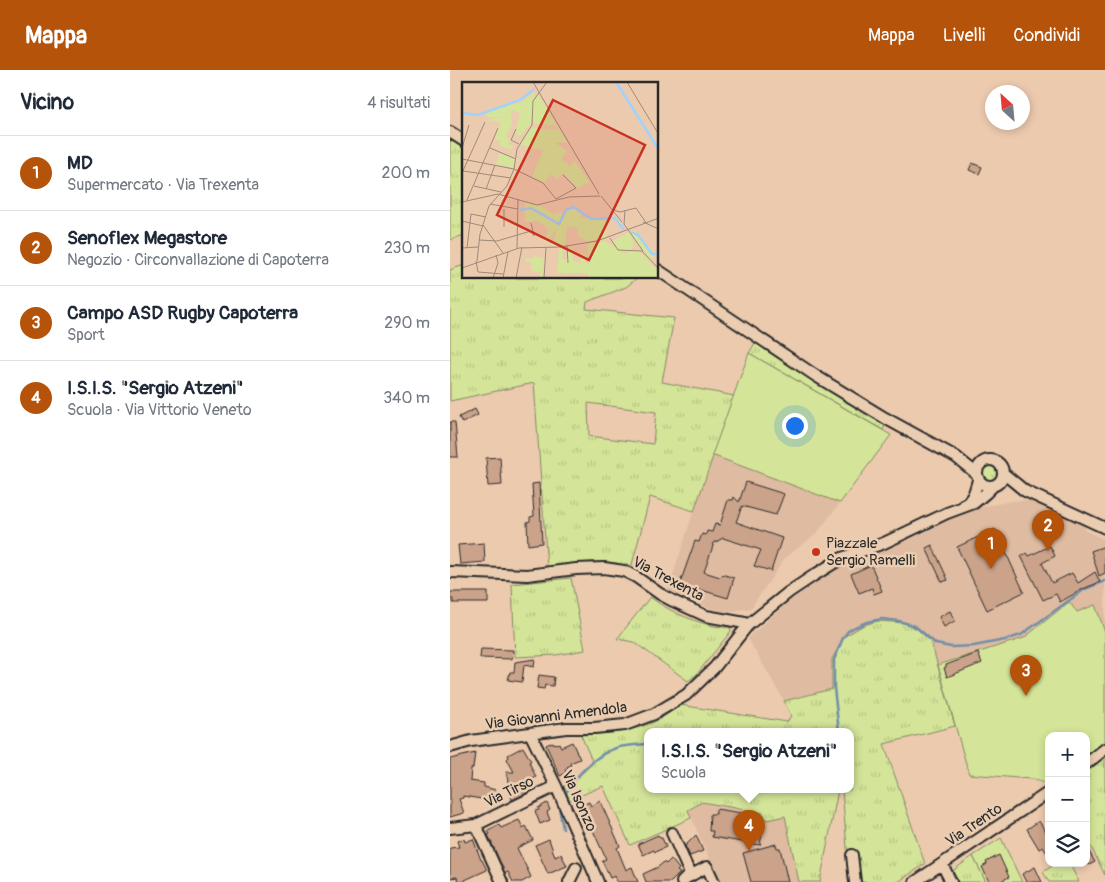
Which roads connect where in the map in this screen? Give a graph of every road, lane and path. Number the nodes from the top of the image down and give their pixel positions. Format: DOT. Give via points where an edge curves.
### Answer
graph roads {
  1 [pos="450,132"];
  2 [pos="462,140"];
  3 [pos="659,271"];
  4 [pos="956,457"];
  5 [pos="982,463"];
  6 [pos="1003,473"];
  7 [pos="978,477"];
  8 [pos="995,485"];
  9 [pos="1025,491"];
  10 [pos="959,508"];
  11 [pos="1104,527"];
  12 [pos="450,572"];
  13 [pos="748,625"];
  14 [pos="530,733"];
  15 [pos="450,747"];
  16 [pos="1105,749"];
  17 [pos="1090,761"];
  18 [pos="556,786"];
  19 [pos="1045,795"];
  20 [pos="476,826"];
  21 [pos="450,828"];
  22 [pos="672,833"];
  23 [pos="852,855"];
  24 [pos="942,864"];
  25 [pos="576,868"];
  26 [pos="690,879"];
  27 [pos="502,882"];
  28 [pos="570,882"];
  29 [pos="598,882"];
  30 [pos="714,882"];
  31 [pos="855,882"];
  32 [pos="915,882"];
  33 [pos="951,882"];
  1 -- 2 [label="street"];
  3 -- 4 [label="street" via="816,376"];
  4 -- 5 [label="street"];
  4 -- 7 [label="street"];
  5 -- 6 [label="street" via="994,461 1001,466"];
  5 -- 7 [label="street"];
  6 -- 8 [label="street"];
  6 -- 9 [label="street"];
  7 -- 8 [label="street" via="984,485"];
  7 -- 10 [label="street" via="972,498"];
  8 -- 9 [label="street" via="1008,485"];
  8 -- 10 [label="street" via="974,503"];
  9 -- 11 [label="street"];
  10 -- 13 [label="street" via="884,543 842,558 789,592"];
  12 -- 13 [label="street, Via Trexenta" via="527,575 576,569 624,571 673,602 706,616"];
  13 -- 14 [label="street, Via Giovanni Amendola" via="715,667 686,695 654,714 625,725"];
  14 -- 15 [label="street, Via Giovanni Amendola"];
  14 -- 18 [label="street, Via Isonzo"];
  16 -- 17 [label="street"];
  18 -- 20 [label="street, Via Tirso"];
  18 -- 29 [label="street, Via Isonzo"];
  19 -- 24 [label="street, Via Trento"];
  20 -- 21 [label="street, Via Tirso"];
  20 -- 27 [label="street, Via Tirso"];
  22 -- 26 [label="street"];
  23 -- 31 [label="street"];
  24 -- 32 [label="street, Via Trento"];
  24 -- 33 [label="street"];
  25 -- 28 [label="street"];
  26 -- 30 [label="street" via="707,867"];
}
